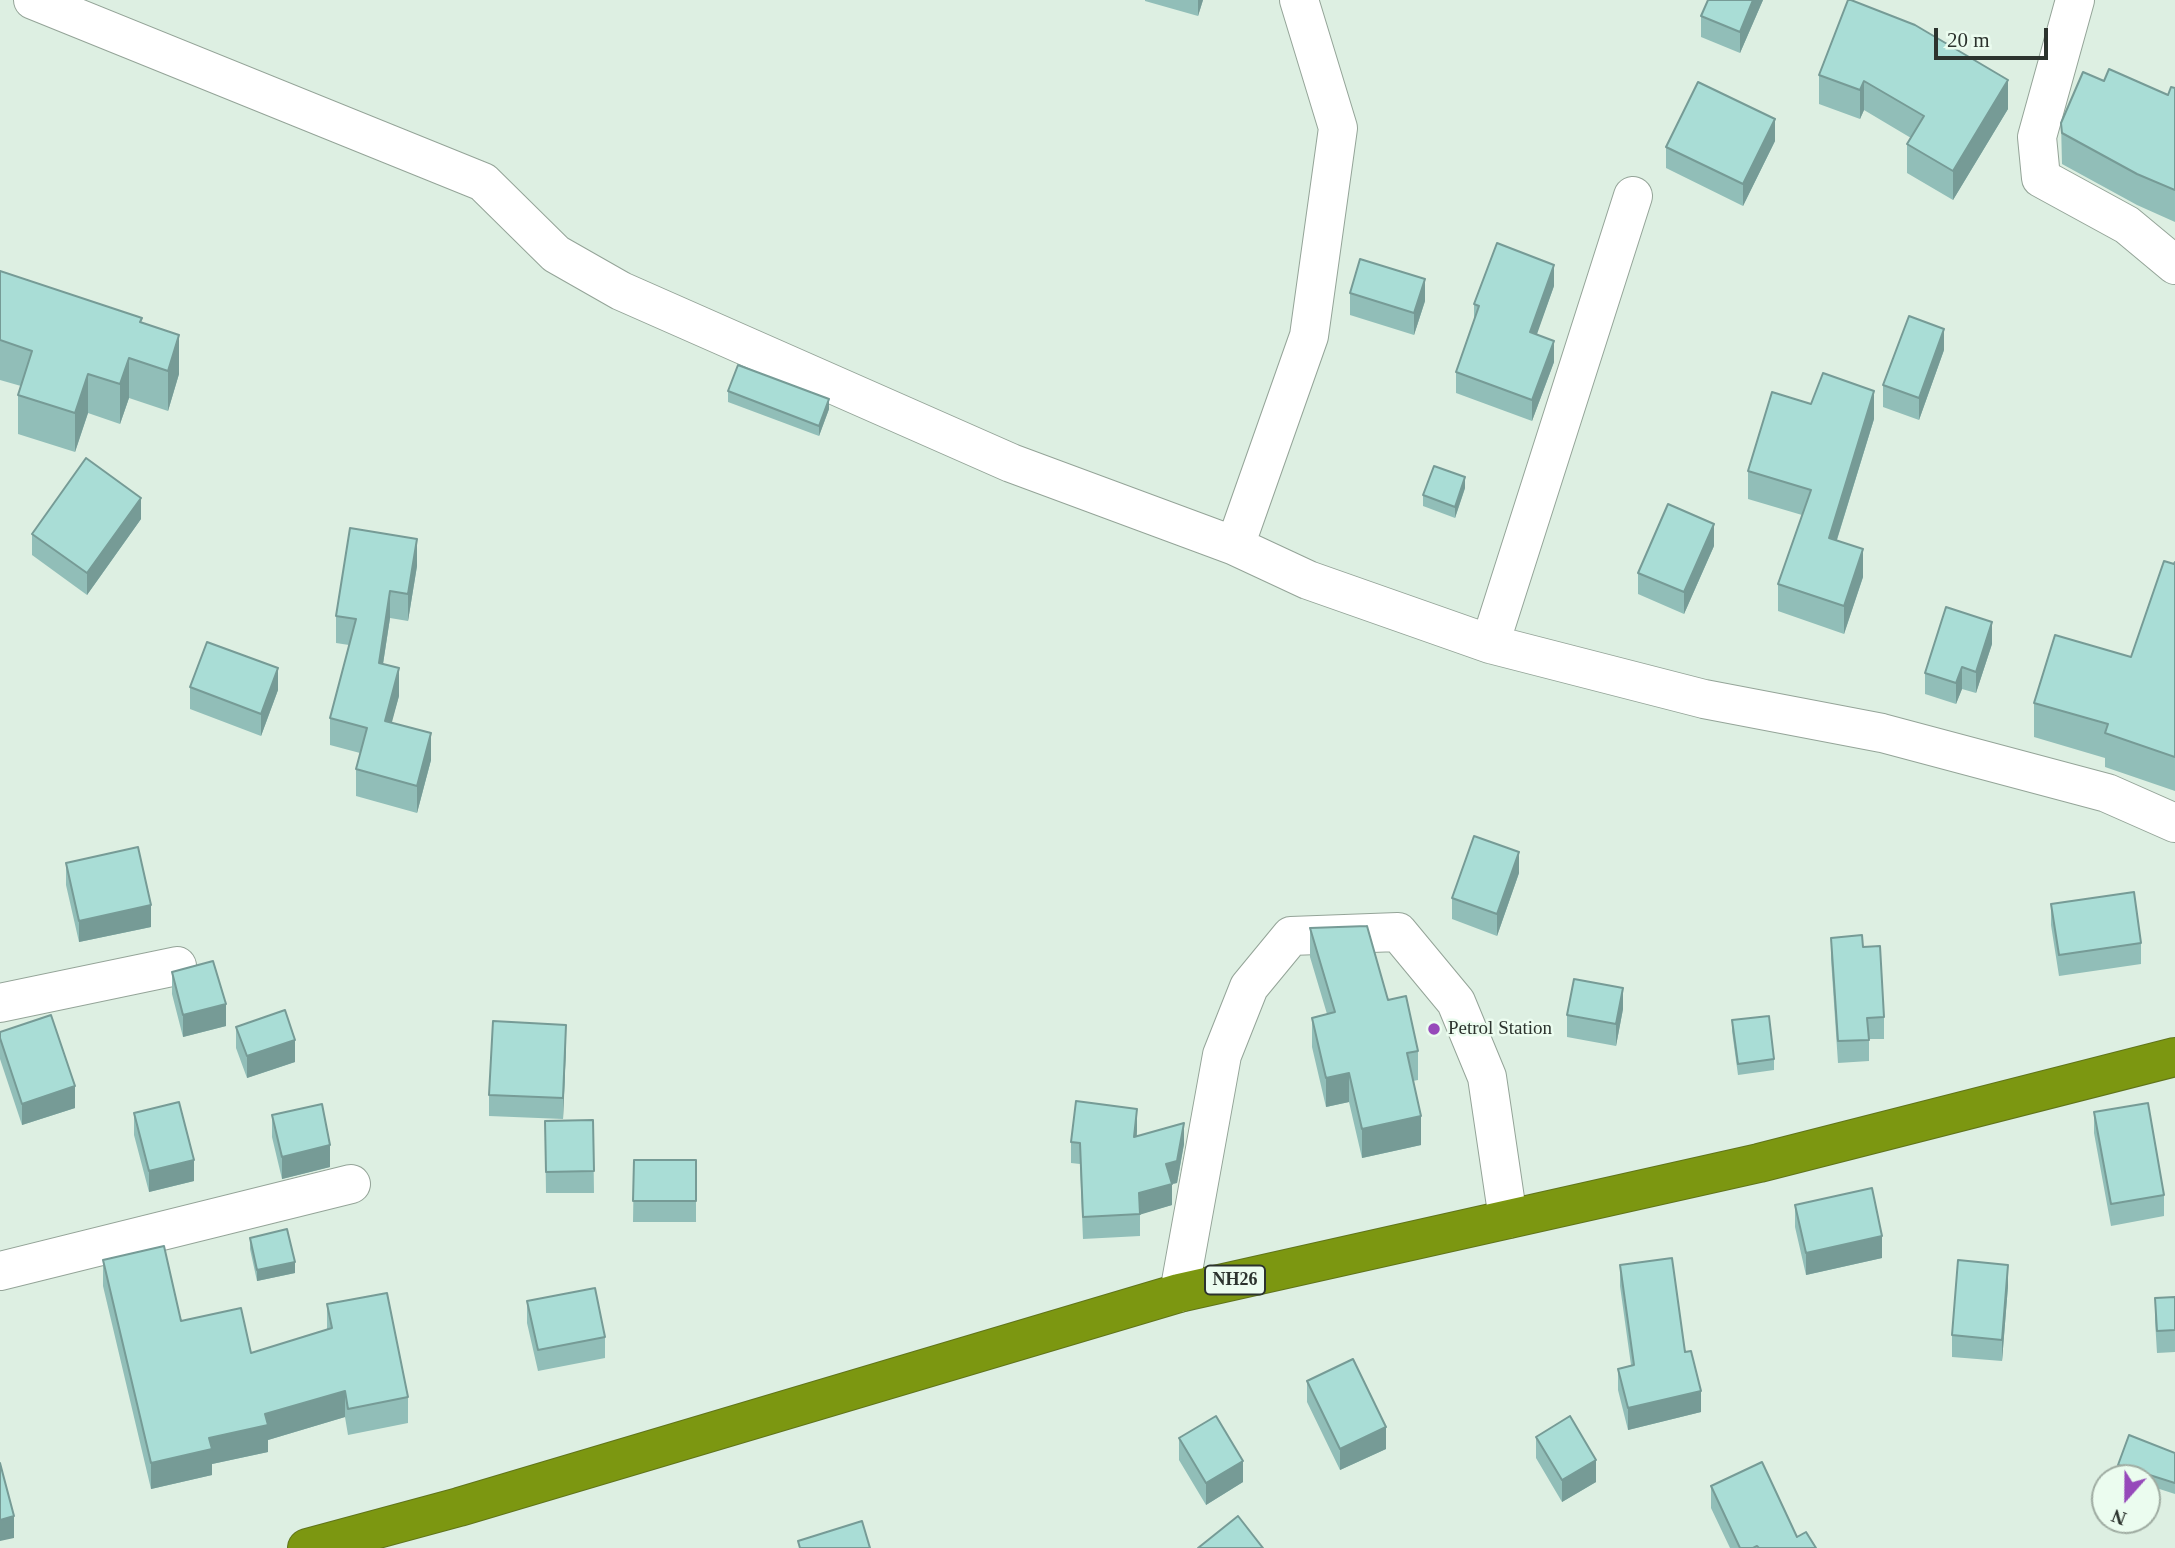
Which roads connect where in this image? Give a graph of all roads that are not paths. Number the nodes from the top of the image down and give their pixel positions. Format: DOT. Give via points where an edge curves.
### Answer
graph roads {
  1 [pos="33,0"];
  2 [pos="1299,0"];
  3 [pos="2075,0"];
  4 [pos="1633,196"];
  5 [pos="2175,265"];
  6 [pos="1235,546"];
  7 [pos="1490,644"];
  8 [pos="2175,823"];
  9 [pos="177,966"];
  10 [pos="0,1003"];
  11 [pos="2175,1057"];
  12 [pos="351,1184"];
  13 [pos="1508,1219"];
  14 [pos="0,1271"];
  15 [pos="1179,1293"];
  16 [pos="307,1548"];
  1 -- 6 [label="street" via="483,182 556,254 634,297 1012,463"];
  2 -- 6 [label="street" via="1338,128 1309,336"];
  3 -- 5 [label="street" via="2037,136 2040,178 2127,225"];
  4 -- 7 [label="street"];
  6 -- 7 [label="street" via="1308,580"];
  7 -- 8 [label="street" via="1704,699 1882,733 2107,793"];
  9 -- 10 [label="street"];
  11 -- 13 [label="highway, NH26" via="1759,1164"];
  12 -- 14 [label="street"];
  13 -- 15 [label="highway, NH26"];
  13 -- 15 [label="street" via="1487,1077 1456,1002 1398,932 1291,936 1250,987 1222,1055"];
  15 -- 16 [label="highway, NH26"];
}
